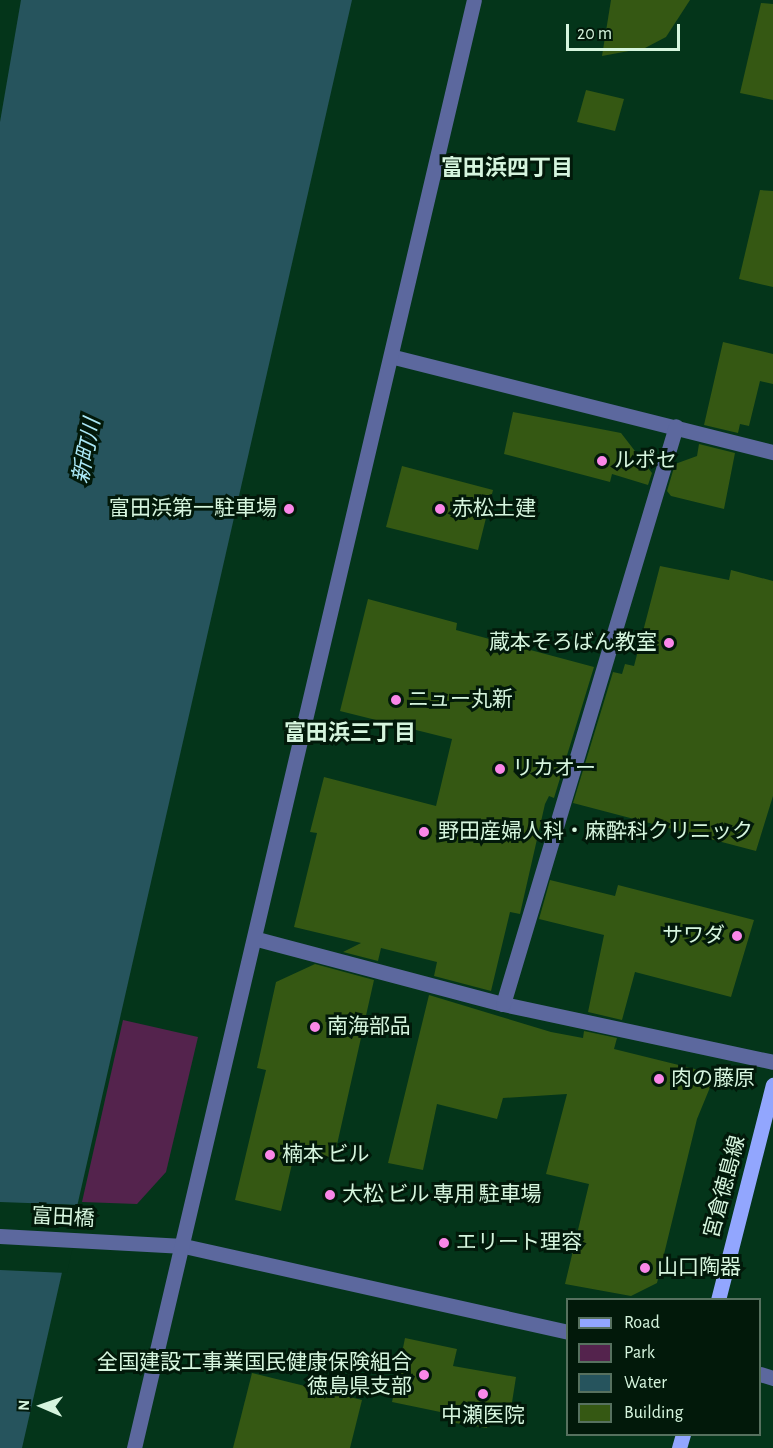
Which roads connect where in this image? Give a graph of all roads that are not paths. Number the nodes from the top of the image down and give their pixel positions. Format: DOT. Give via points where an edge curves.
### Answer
graph roads {
  1 [pos="474,0"];
  2 [pos="394,357"];
  3 [pos="676,426"];
  4 [pos="773,452"];
  5 [pos="257,939"];
  6 [pos="503,1004"];
  7 [pos="773,1062"];
  8 [pos="773,1085"];
  9 [pos="0,1236"];
  10 [pos="184,1246"];
  11 [pos="718,1298"];
  12 [pos="566,1332"];
  13 [pos="134,1448"];
  1 -- 2 [label="street"];
  2 -- 3 [label="street"];
  2 -- 5 [label="street"];
  3 -- 4 [label="street"];
  3 -- 6 [label="street"];
  5 -- 6 [label="street"];
  5 -- 10 [label="street"];
  6 -- 7 [label="street"];
  8 -- 11 [label="main road, 宮倉徳島線"];
  9 -- 10 [label="street, 富田橋"];
  10 -- 12 [label="street, 富田橋"];
  10 -- 13 [label="street"];
}
